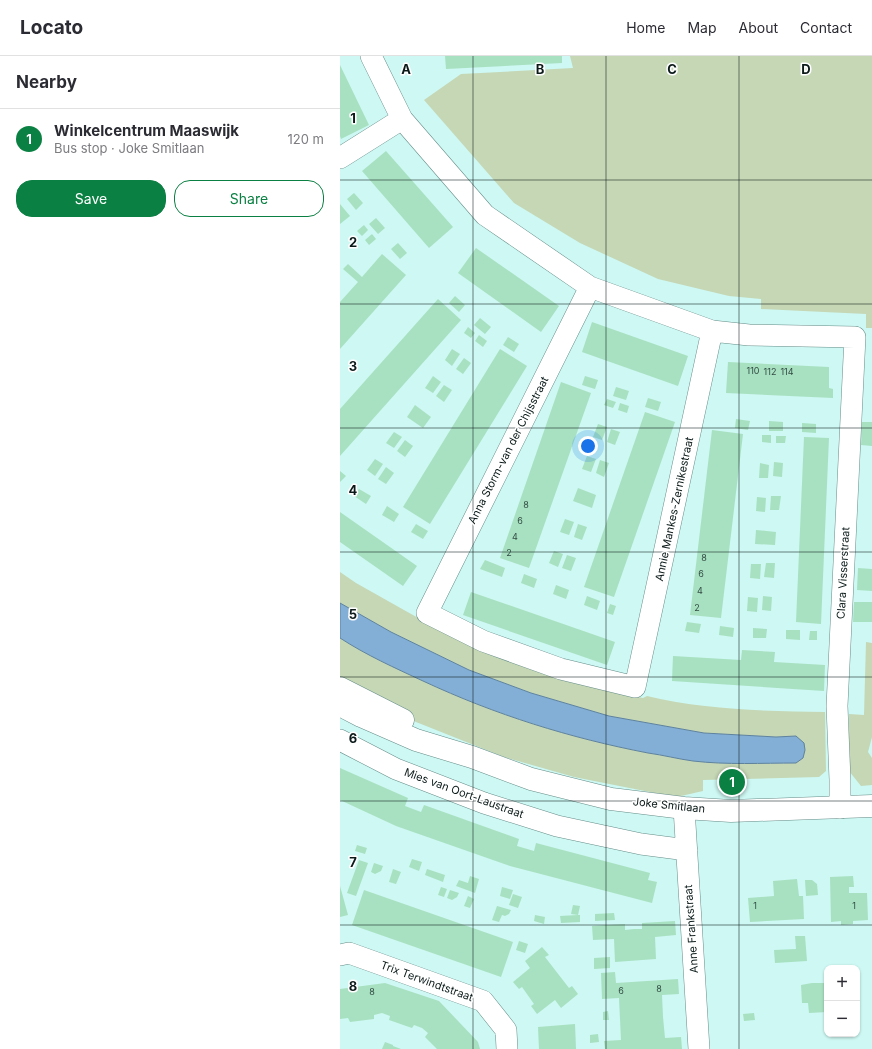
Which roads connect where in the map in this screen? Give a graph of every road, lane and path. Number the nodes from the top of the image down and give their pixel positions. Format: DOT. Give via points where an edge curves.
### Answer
graph roads {
  1 [pos="371,56"];
  2 [pos="402,119"];
  3 [pos="340,158"];
  4 [pos="590,287"];
  5 [pos="712,330"];
  6 [pos="635,687"];
  7 [pos="340,688"];
  8 [pos="340,705"];
  9 [pos="340,740"];
  10 [pos="472,757"];
  11 [pos="872,806"];
  12 [pos="684,808"];
  13 [pos="840,808"];
  14 [pos="687,850"];
  15 [pos="340,955"];
  16 [pos="507,1049"];
  17 [pos="699,1049"];
  1 -- 2 [label="street"];
  2 -- 3 [label="street"];
  2 -- 4 [label="street" via="485,215"];
  4 -- 5 [label="street"];
  4 -- 6 [label="street, Anna Storm-van der Chijsstraat" via="427,613 483,641 554,666"];
  5 -- 6 [label="street, Annie Mankes-Zernikestraat"];
  5 -- 13 [label="street, Clara Visserstraat" via="749,335 855,337 837,706"];
  7 -- 10 [label="street, Joke Smitlaan"];
  8 -- 10 [label="street, Joke Smitlaan" via="416,740"];
  9 -- 14 [label="street, Mies van Oort-Laustraat" via="396,769 484,803 557,826 641,844"];
  10 -- 12 [label="street, Joke Smitlaan" via="531,778 611,799"];
  11 -- 13 [label="street, Joke Smitlaan"];
  12 -- 13 [label="street, Joke Smitlaan" via="731,811"];
  12 -- 14 [label="street, Anne Frankstraat"];
  14 -- 17 [label="street, Anne Frankstraat"];
  15 -- 16 [label="street, Trix Terwindtstraat" via="349,953 483,1001 506,1030"];
}
